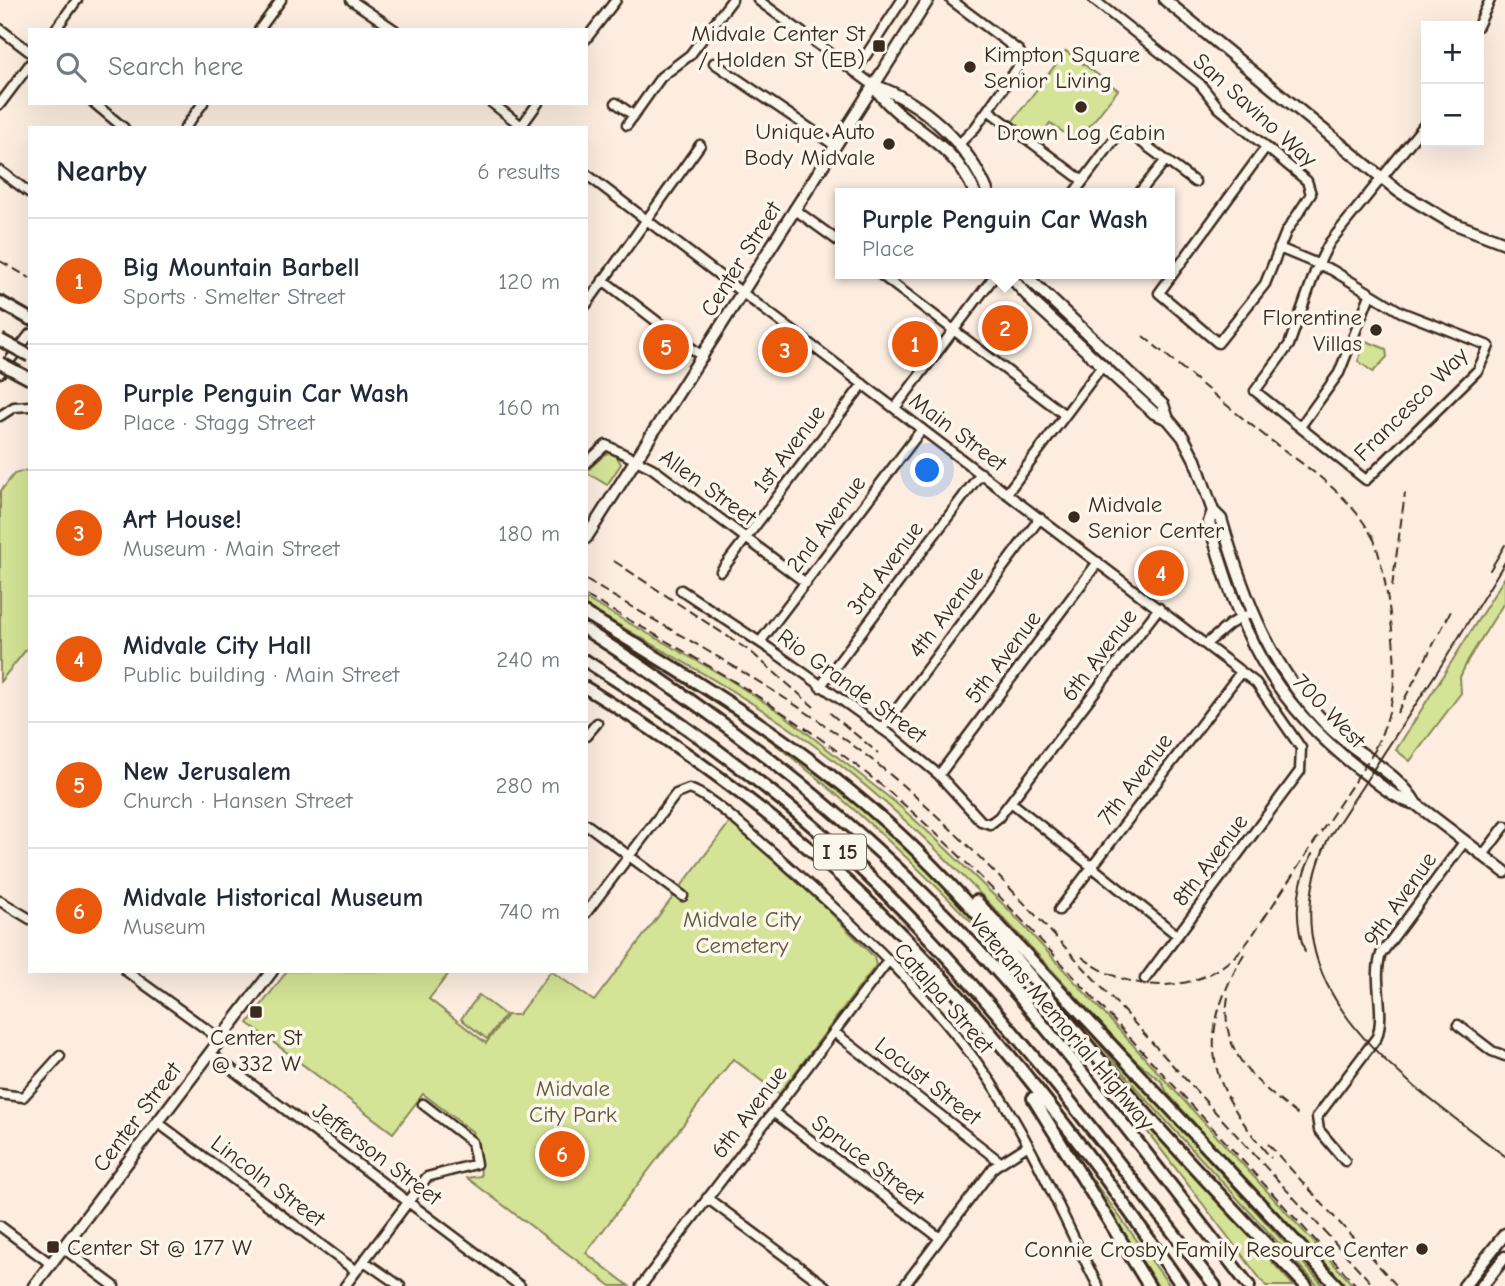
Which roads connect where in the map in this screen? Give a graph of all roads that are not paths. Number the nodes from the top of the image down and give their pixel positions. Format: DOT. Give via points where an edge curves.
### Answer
graph roads {
  1 [pos="77,0"];
  2 [pos="281,0"];
  3 [pos="351,0"];
  4 [pos="616,0"];
  5 [pos="732,0"];
  6 [pos="758,0"];
  7 [pos="902,0"];
  8 [pos="928,0"];
  9 [pos="951,0"];
  10 [pos="1094,0"];
  11 [pos="1166,0"];
  12 [pos="1489,0"];
  13 [pos="362,3"];
  14 [pos="1480,21"];
  15 [pos="56,28"];
  16 [pos="260,28"];
  17 [pos="393,28"];
  18 [pos="0,29"];
  19 [pos="588,37"];
  20 [pos="28,50"];
  21 [pos="714,63"];
  22 [pos="28,67"];
  23 [pos="855,72"];
  24 [pos="873,85"];
  25 [pos="617,103"];
  26 [pos="0,104"];
  27 [pos="96,105"];
  28 [pos="202,105"];
  29 [pos="494,105"];
  30 [pos="537,105"];
  31 [pos="988,110"];
  32 [pos="633,115"];
  33 [pos="627,125"];
  34 [pos="122,126"];
  35 [pos="187,126"];
  36 [pos="521,126"];
  37 [pos="523,126"];
  38 [pos="1421,129"];
  39 [pos="959,144"];
  40 [pos="700,145"];
  41 [pos="834,145"];
  42 [pos="1266,147"];
  43 [pos="1166,160"];
  44 [pos="0,171"];
  45 [pos="588,176"];
  46 [pos="1381,178"];
  47 [pos="1083,181"];
  48 [pos="1195,182"];
  49 [pos="972,188"];
  50 [pos="985,188"];
  51 [pos="1078,188"];
  52 [pos="1143,188"];
  53 [pos="28,192"];
  54 [pos="794,209"];
  55 [pos="647,220"];
  56 [pos="835,239"];
  57 [pos="1505,243"];
  58 [pos="1279,248"];
  59 [pos="1318,264"];
  60 [pos="1175,271"];
  61 [pos="886,279"];
  62 [pos="992,279"];
  63 [pos="1012,279"];
  64 [pos="1029,279"];
  65 [pos="1169,279"];
  66 [pos="603,280"];
  67 [pos="742,292"];
  68 [pos="1370,295"];
  69 [pos="0,302"];
  70 [pos="588,302"];
  71 [pos="28,317"];
  72 [pos="953,331"];
  73 [pos="28,337"];
  74 [pos="0,340"];
  75 [pos="28,355"];
  76 [pos="703,357"];
  77 [pos="0,363"];
  78 [pos="1102,366"];
  79 [pos="0,373"];
  80 [pos="28,378"];
  81 [pos="863,384"];
  82 [pos="28,406"];
  83 [pos="895,408"];
  84 [pos="1065,415"];
  85 [pos="0,416"];
  86 [pos="1168,419"];
  87 [pos="1300,427"];
  88 [pos="922,429"];
  89 [pos="639,460"];
  90 [pos="588,461"];
  91 [pos="981,473"];
  92 [pos="1007,493"];
  93 [pos="1213,511"];
  94 [pos="1040,518"];
  95 [pos="588,535"];
  96 [pos="746,538"];
  97 [pos="1098,562"];
  98 [pos="721,571"];
  99 [pos="806,583"];
  100 [pos="681,590"];
  101 [pos="1159,608"];
  102 [pos="1251,613"];
  103 [pos="588,615"];
  104 [pos="1239,619"];
  105 [pos="588,631"];
  106 [pos="760,642"];
  107 [pos="1206,644"];
  108 [pos="588,661"];
  109 [pos="1241,672"];
  110 [pos="820,687"];
  111 [pos="588,689"];
  112 [pos="597,723"];
  113 [pos="882,729"];
  114 [pos="588,734"];
  115 [pos="1302,763"];
  116 [pos="939,775"];
  117 [pos="1011,802"];
  118 [pos="1416,804"];
  119 [pos="869,807"];
  120 [pos="990,824"];
  121 [pos="588,825"];
  122 [pos="1505,826"];
  123 [pos="1465,841"];
  124 [pos="1483,855"];
  125 [pos="629,856"];
  126 [pos="1091,867"];
  127 [pos="1505,872"];
  128 [pos="683,896"];
  129 [pos="0,901"];
  130 [pos="588,910"];
  131 [pos="1059,910"];
  132 [pos="28,918"];
  133 [pos="1177,935"];
  134 [pos="888,961"];
  135 [pos="128,973"];
  136 [pos="270,973"];
  137 [pos="1145,979"];
  138 [pos="984,1026"];
  139 [pos="1458,1026"];
  140 [pos="834,1032"];
  141 [pos="220,1040"];
  142 [pos="210,1053"];
  143 [pos="61,1056"];
  144 [pos="1505,1056"];
  145 [pos="0,1094"];
  146 [pos="423,1104"];
  147 [pos="773,1112"];
  148 [pos="157,1122"];
  149 [pos="1027,1146"];
  150 [pos="999,1161"];
  151 [pos="1345,1161"];
  152 [pos="707,1198"];
  153 [pos="408,1202"];
  154 [pos="0,1226"];
  155 [pos="1505,1234"];
  156 [pos="940,1238"];
  157 [pos="63,1248"];
  158 [pos="1505,1257"];
  159 [pos="364,1261"];
  160 [pos="51,1264"];
  161 [pos="356,1271"];
  162 [pos="34,1286"];
  163 [pos="114,1286"];
  164 [pos="345,1286"];
  165 [pos="400,1286"];
  166 [pos="520,1286"];
  167 [pos="641,1286"];
  168 [pos="825,1286"];
  169 [pos="904,1286"];
  170 [pos="1098,1286"];
  171 [pos="1149,1286"];
  172 [pos="1182,1286"];
  173 [pos="1215,1286"];
  174 [pos="1249,1286"];
  175 [pos="1306,1286"];
  176 [pos="1334,1286"];
  177 [pos="1464,1286"];
  178 [pos="1482,1286"];
  1 -- 15 [label="street"];
  2 -- 16 [label="street"];
  3 -- 13 [label="street"];
  4 -- 19 [label="street"];
  5 -- 32 [label="street" via="690,55 666,71"];
  6 -- 23 [label="street"];
  7 -- 23 [label="street"];
  8 -- 24 [label="main road, Center Street"];
  9 -- 31 [label="street" via="1023,57 1021,67"];
  10 -- 42 [label="street, San Savino Way" via="1200,84 1219,108"];
  11 -- 46 [label="main road"];
  12 -- 14 [label="street"];
  13 -- 17 [label="street"];
  18 -- 20 [label="street"];
  21 -- 41 [label="street"];
  22 -- 26 [label="street"];
  23 -- 24 [label="street"];
  24 -- 39 [label="main road" via="890,91"];
  24 -- 41 [label="main road, Center Street"];
  24 -- 49 [label="main road" via="884,101 944,147"];
  25 -- 32 [label="street"];
  27 -- 34 [label="street"];
  28 -- 35 [label="street"];
  29 -- 36 [label="street"];
  30 -- 37 [label="street"];
  31 -- 39 [label="street"];
  31 -- 47 [label="street"];
  32 -- 33 [label="street"];
  38 -- 46 [label="street"];
  39 -- 50 [label="main road"];
  40 -- 55 [label="street"];
  41 -- 54 [label="main road, Center Street"];
  42 -- 58 [label="street, San Savino Way" via="1311,189"];
  42 -- 60 [label="street, San Savino Way"];
  43 -- 47 [label="street" via="1124,132"];
  43 -- 48 [label="street"];
  43 -- 52 [label="street"];
  44 -- 53 [label="street"];
  45 -- 55 [label="street, Main Street"];
  46 -- 57 [label="main road" via="1430,212"];
  46 -- 59 [label="street" via="1334,235"];
  47 -- 51 [label="street"];
  54 -- 56 [label="street"];
  54 -- 67 [label="main road, Center Street"];
  55 -- 66 [label="street"];
  55 -- 67 [label="street, Main Street"];
  58 -- 59 [label="street"];
  58 -- 65 [label="street, San Savino Way" via="1265,284 1218,343 1159,293"];
  59 -- 68 [label="street"];
  59 -- 87 [label="street, Francesco Way" via="1289,345 1255,391"];
  61 -- 72 [label="street"];
  62 -- 72 [label="street"];
  63 -- 78 [label="main road"];
  64 -- 86 [label="main road" via="1163,405"];
  66 -- 70 [label="street"];
  66 -- 76 [label="street"];
  67 -- 76 [label="main road, Center Street"];
  67 -- 81 [label="street, Main Street"];
  68 -- 87 [label="street" via="1339,373"];
  68 -- 87 [label="street, Francesco Way" via="1419,320 1489,346 1478,370 1366,480"];
  69 -- 71 [label="highway"];
  72 -- 83 [label="street"];
  72 -- 84 [label="street"];
  73 -- 79 [label="street"];
  74 -- 75 [label="highway, bridge"];
  76 -- 89 [label="main road, Center Street"];
  77 -- 80 [label="highway, bridge"];
  78 -- 84 [label="street"];
  78 -- 86 [label="main road" via="1154,413"];
  81 -- 83 [label="street, Main Street"];
  81 -- 96 [label="street, 1st Avenue"];
  82 -- 85 [label="street" via="14,407"];
  83 -- 88 [label="street, Main Street"];
  84 -- 92 [label="street"];
  86 -- 93 [label="main road" via="1190,449"];
  88 -- 91 [label="street, Main Street"];
  88 -- 99 [label="street, 2nd Avenue"];
  89 -- 90 [label="street, Allen Street" via="606,445"];
  89 -- 95 [label="main road, Center Street"];
  89 -- 96 [label="street, Allen Street"];
  91 -- 92 [label="street, Main Street"];
  91 -- 110 [label="street, 3rd Avenue"];
  92 -- 94 [label="street, Main Street"];
  93 -- 102 [label="main road, 700 West" via="1220,519"];
  93 -- 104 [label="main road, 700 West" via="1209,522"];
  94 -- 97 [label="street, Main Street"];
  94 -- 113 [label="street, 4th Avenue"];
  96 -- 98 [label="street, 1st Avenue"];
  96 -- 99 [label="street, Allen Street"];
  97 -- 101 [label="street, Main Street"];
  97 -- 116 [label="street, 5th Avenue"];
  99 -- 106 [label="street, 2nd Avenue"];
  100 -- 106 [label="street, Rio Grande Street"];
  101 -- 107 [label="street, Main Street"];
  101 -- 117 [label="street, 6th Avenue"];
  102 -- 104 [label="street"];
  102 -- 118 [label="main road, 700 West" via="1311,708 1350,746 1409,791"];
  103 -- 119 [label="highway" via="754,718"];
  104 -- 107 [label="street"];
  104 -- 118 [label="main road, 700 West" via="1267,671 1305,720 1402,801"];
  105 -- 174 [label="highway, Veterans Memorial Highway / I 15" via="766,755 907,878 1004,979"];
  106 -- 110 [label="street, Rio Grande Street"];
  107 -- 109 [label="street, Main Street"];
  108 -- 173 [label="highway, Veterans Memorial Highway / I 15" via="660,709 779,800 919,927 1049,1074"];
  109 -- 115 [label="street, Main Street" via="1264,692 1301,748"];
  109 -- 126 [label="street, 7th Avenue"];
  110 -- 113 [label="street, Rio Grande Street"];
  111 -- 138 [label="highway" via="709,770 819,858 904,937"];
  112 -- 114 [label="street"];
  113 -- 116 [label="street, Rio Grande Street"];
  115 -- 133 [label="street, 8th Avenue" via="1296,778"];
  116 -- 120 [label="street, Rio Grande Street" via="981,821"];
  117 -- 120 [label="street, 6th Avenue"];
  117 -- 126 [label="street"];
  118 -- 123 [label="main road, 700 West"];
  119 -- 175 [label="highway" via="963,897 1149,1117"];
  119 -- 176 [label="highway" via="930,856 995,920"];
  121 -- 125 [label="street"];
  122 -- 124 [label="street"];
  123 -- 124 [label="main road, 700 West"];
  123 -- 151 [label="street, 9th Avenue" via="1381,954 1377,1037 1317,1117 1319,1130"];
  124 -- 127 [label="main road, 700 West"];
  125 -- 128 [label="street"];
  125 -- 130 [label="street"];
  125 -- 134 [label="street, Catalpa Street" via="676,794 682,789 694,790 800,877"];
  126 -- 131 [label="street, 7th Avenue"];
  126 -- 133 [label="street"];
  129 -- 132 [label="street"];
  133 -- 137 [label="street, 8th Avenue"];
  134 -- 140 [label="street, 6th Avenue"];
  134 -- 149 [label="street, Catalpa Street" via="976,1063"];
  135 -- 141 [label="street"];
  136 -- 141 [label="main road, Center Street"];
  138 -- 171 [label="highway"];
  138 -- 172 [label="highway"];
  139 -- 144 [label="street"];
  140 -- 147 [label="street, 6th Avenue"];
  140 -- 150 [label="street, Locust Street"];
  141 -- 142 [label="main road, Center Street"];
  142 -- 148 [label="main road, Center Street"];
  142 -- 153 [label="street, Jefferson Street"];
  143 -- 145 [label="street" via="23,1097"];
  146 -- 153 [label="street" via="472,1142 476,1164 430,1174"];
  147 -- 152 [label="street, 6th Avenue"];
  147 -- 156 [label="street, Spruce Street"];
  148 -- 157 [label="main road, Center Street"];
  148 -- 161 [label="street, Lincoln Street"];
  149 -- 150 [label="street"];
  149 -- 170 [label="street, Catalpa Street"];
  150 -- 156 [label="street"];
  152 -- 167 [label="street, 6th Avenue"];
  152 -- 168 [label="street"];
  153 -- 159 [label="street"];
  153 -- 166 [label="street, Jefferson Street"];
  154 -- 160 [label="street"];
  155 -- 177 [label="main road"];
  156 -- 169 [label="street"];
  157 -- 160 [label="main road, Center Street"];
  157 -- 163 [label="street"];
  158 -- 178 [label="main road"];
  159 -- 161 [label="street"];
  159 -- 165 [label="street"];
  160 -- 162 [label="main road, Center Street"];
  161 -- 164 [label="street"];
}
